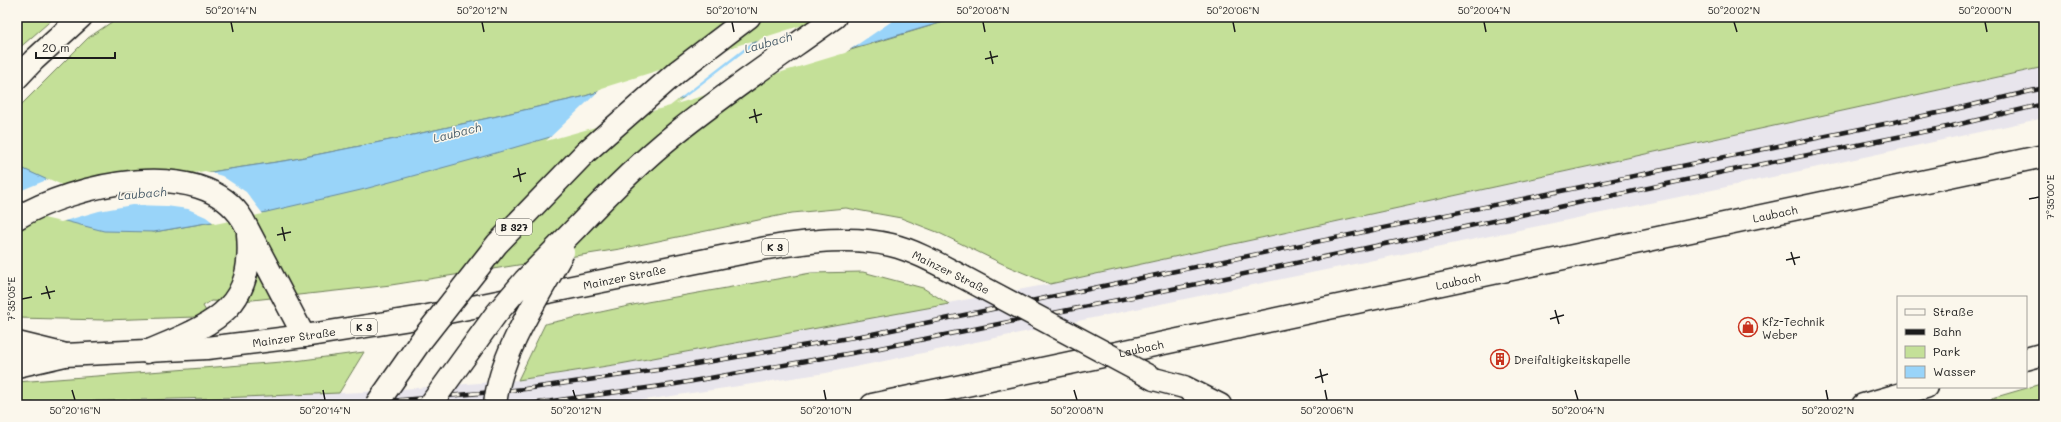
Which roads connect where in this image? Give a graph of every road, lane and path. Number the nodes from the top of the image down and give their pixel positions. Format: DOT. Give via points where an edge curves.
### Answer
graph roads {
  1 [pos="81,17"];
  2 [pos="749,17"];
  3 [pos="835,17"];
  4 [pos="17,78"];
  5 [pos="2044,156"];
  6 [pos="17,218"];
  7 [pos="577,227"];
  8 [pos="248,229"];
  9 [pos="304,336"];
  10 [pos="17,344"];
  11 [pos="147,352"];
  12 [pos="2044,354"];
  13 [pos="65,355"];
  14 [pos="2027,359"];
  15 [pos="17,366"];
  16 [pos="1154,379"];
  17 [pos="1922,388"];
  18 [pos="376,405"];
  19 [pos="430,405"];
  20 [pos="495,405"];
  21 [pos="872,405"];
  22 [pos="1194,405"];
  23 [pos="1220,405"];
  24 [pos="1863,405"];
  1 -- 4 [label="main road"];
  2 -- 18 [label="main road, B 327, bridge" via="637,106 586,152 497,244 420,342"];
  3 -- 7 [label="main road" via="675,134 625,178"];
  5 -- 21 [label="main road, Laubach"];
  6 -- 8 [label="main road" via="67,196 100,187 134,181 162,180 186,183 218,196 238,212"];
  7 -- 19 [label="main road, bridge" via="496,314"];
  7 -- 20 [label="main road, bridge" via="515,341 496,392"];
  8 -- 9 [label="main road"];
  8 -- 11 [label="main road" via="250,253 247,278 234,302 208,324"];
  9 -- 11 [label="main road, Mainzer Straße / K 3" via="234,346"];
  9 -- 16 [label="main road, Mainzer Straße / K 3, bridge" via="423,317 766,248 820,241 856,241 891,245 926,258"];
  10 -- 13 [label="main road, Mainzer Straße / K 3"];
  11 -- 13 [label="main road, Mainzer Straße / K 3"];
  12 -- 14 [label="main road"];
  13 -- 15 [label="main road, Mainzer Straße / K 3"];
  16 -- 22 [label="main road, Mainzer Straße / K 3" via="1164,388"];
  16 -- 23 [label="main road, Mainzer Straße / K 3" via="1184,387"];
  17 -- 24 [label="main road"];
}
